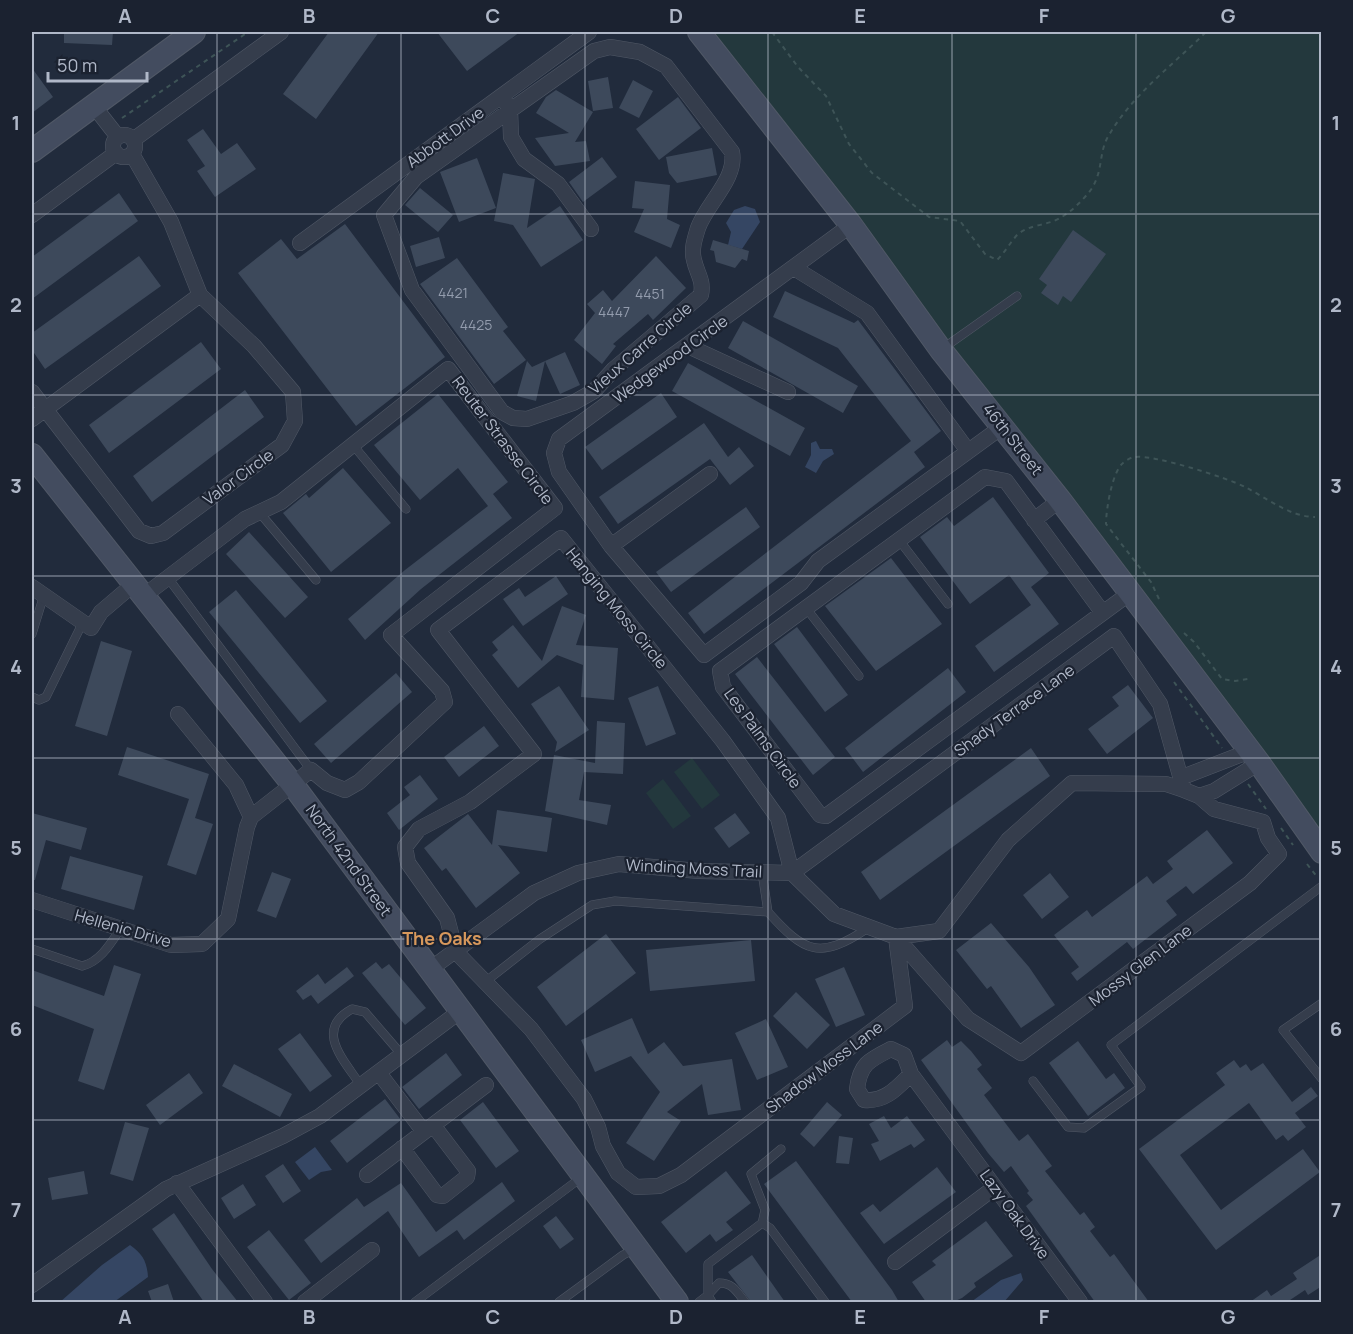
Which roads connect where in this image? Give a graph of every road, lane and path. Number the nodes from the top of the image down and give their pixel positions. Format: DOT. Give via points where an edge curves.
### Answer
graph roads {
  1 [pos="194,32"];
  2 [pos="248,32"];
  3 [pos="281,32"];
  4 [pos="590,32"];
  5 [pos="699,32"];
  6 [pos="772,32"];
  7 [pos="1206,32"];
  8 [pos="500,96"];
  9 [pos="93,105"];
  10 [pos="510,109"];
  11 [pos="124,139"];
  12 [pos="32,151"];
  13 [pos="32,215"];
  14 [pos="851,225"];
  15 [pos="591,229"];
  16 [pos="300,243"];
  17 [pos="794,268"];
  18 [pos="200,295"];
  19 [pos="1017,296"];
  20 [pos="688,346"];
  21 [pos="941,350"];
  22 [pos="32,392"];
  23 [pos="788,392"];
  24 [pos="45,409"];
  25 [pos="32,419"];
  26 [pos="1003,426"];
  27 [pos="353,445"];
  28 [pos="968,451"];
  29 [pos="32,454"];
  30 [pos="710,474"];
  31 [pos="1060,500"];
  32 [pos="406,509"];
  33 [pos="259,512"];
  34 [pos="1316,517"];
  35 [pos="1034,520"];
  36 [pos="899,540"];
  37 [pos="611,546"];
  38 [pos="168,578"];
  39 [pos="315,580"];
  40 [pos="140,589"];
  41 [pos="38,591"];
  42 [pos="1130,593"];
  43 [pos="1160,603"];
  44 [pos="948,604"];
  45 [pos="806,608"];
  46 [pos="1100,615"];
  47 [pos="83,622"];
  48 [pos="1183,632"];
  49 [pos="32,634"];
  50 [pos="704,655"];
  51 [pos="720,671"];
  52 [pos="859,676"];
  53 [pos="1248,679"];
  54 [pos="32,697"];
  55 [pos="178,714"];
  56 [pos="1254,757"];
  57 [pos="311,770"];
  58 [pos="1181,779"];
  59 [pos="293,784"];
  60 [pos="1199,796"];
  61 [pos="251,817"];
  62 [pos="1322,852"];
  63 [pos="762,872"];
  64 [pos="792,873"];
  65 [pos="1322,886"];
  66 [pos="32,900"];
  67 [pos="768,912"];
  68 [pos="869,927"];
  69 [pos="121,928"];
  70 [pos="896,938"];
  71 [pos="32,949"];
  72 [pos="456,952"];
  73 [pos="429,970"];
  74 [pos="485,982"];
  75 [pos="1322,1003"];
  76 [pos="459,1012"];
  77 [pos="402,1055"];
  78 [pos="379,1073"];
  79 [pos="911,1074"];
  80 [pos="1322,1079"];
  81 [pos="1032,1082"];
  82 [pos="486,1085"];
  83 [pos="361,1086"];
  84 [pos="428,1129"];
  85 [pos="402,1148"];
  86 [pos="781,1149"];
  87 [pos="367,1175"];
  88 [pos="583,1176"];
  89 [pos="177,1183"];
  90 [pos="994,1188"];
  91 [pos="762,1224"];
  92 [pos="637,1248"];
  93 [pos="372,1250"];
  94 [pos="895,1262"];
  95 [pos="32,1285"];
  96 [pos="710,1299"];
  97 [pos="265,1302"];
  98 [pos="305,1302"];
  99 [pos="415,1302"];
  100 [pos="559,1302"];
  101 [pos="677,1302"];
  102 [pos="699,1302"];
  103 [pos="745,1302"];
  104 [pos="825,1302"];
  105 [pos="1080,1302"];
  1 -- 9 [label="street"];
  2 -- 11 [label="path"];
  3 -- 11 [label="street"];
  4 -- 8 [label="street, Abbott Drive"];
  5 -- 14 [label="street, 46th Street"];
  6 -- 7 [label="path" via="826,96 849,144 872,173 929,217 960,221 985,254 997,260 1018,235 1038,224 1058,220 1080,202 1102,167 1104,144 1121,117"];
  8 -- 10 [label="street"];
  8 -- 16 [label="street, Abbott Drive"];
  9 -- 11 [label="street, Valor Circle"];
  9 -- 12 [label="street"];
  10 -- 10 [label="street, Vieux Carre Circle" via="594,51 625,48 666,66 732,152 734,161 707,208 695,239 693,259 702,276 701,295 614,369 594,391 527,419 502,412 412,290 384,215 416,177"];
  10 -- 15 [label="street" via="511,137 524,159 558,184"];
  11 -- 13 [label="street" via="113,145 116,153"];
  11 -- 18 [label="street, Valor Circle" via="171,222"];
  14 -- 17 [label="street, Wedgewood Circle"];
  14 -- 21 [label="street, 46th Street"];
  17 -- 20 [label="street, Wedgewood Circle"];
  17 -- 28 [label="street" via="867,313"];
  18 -- 24 [label="street"];
  18 -- 24 [label="street, Valor Circle" via="254,346 293,392 295,422 282,445 273,452 152,536 139,531"];
  19 -- 21 [label="lane"];
  20 -- 23 [label="street"];
  20 -- 37 [label="street, Wedgewood Circle" via="559,439 554,453 559,472"];
  21 -- 26 [label="street, 46th Street"];
  22 -- 24 [label="street, Valor Circle"];
  24 -- 25 [label="street"];
  26 -- 28 [label="street"];
  26 -- 31 [label="street, 46th Street"];
  27 -- 32 [label="lane"];
  27 -- 33 [label="street, Reuter Strasse Circle" via="281,502"];
  27 -- 57 [label="street, Reuter Strasse Circle" via="448,369 555,508 391,635 442,691 445,702 359,782 345,790 327,783"];
  28 -- 50 [label="street" via="818,561 801,584"];
  29 -- 40 [label="street, North 42nd Street"];
  30 -- 37 [label="street"];
  31 -- 35 [label="street"];
  31 -- 42 [label="street, 46th Street"];
  33 -- 38 [label="street, Reuter Strasse Circle"];
  33 -- 39 [label="lane"];
  34 -- 43 [label="path" via="1294,514 1243,486 1179,465 1134,457 1124,462 1113,482 1106,524 1151,582"];
  35 -- 36 [label="street, Les Palms Circle" via="1006,481 985,477"];
  35 -- 46 [label="street, Les Palms Circle" via="1100,609"];
  36 -- 44 [label="lane"];
  36 -- 45 [label="street, Les Palms Circle"];
  37 -- 50 [label="street, Wedgewood Circle"];
  38 -- 40 [label="street, Reuter Strasse Circle"];
  38 -- 57 [label="lane"];
  40 -- 47 [label="street" via="101,612 91,628"];
  40 -- 59 [label="street, North 42nd Street"];
  41 -- 47 [label="street"];
  41 -- 49 [label="lane"];
  42 -- 46 [label="street, Les Palms Circle"];
  42 -- 56 [label="street, 46th Street"];
  45 -- 51 [label="street, Les Palms Circle"];
  45 -- 52 [label="lane"];
  46 -- 51 [label="street, Les Palms Circle" via="826,816 820,814 723,687"];
  47 -- 54 [label="lane" via="46,697"];
  48 -- 53 [label="path" via="1222,679"];
  50 -- 51 [label="street, Wedgewood Circle"];
  55 -- 61 [label="street" via="236,785"];
  56 -- 58 [label="street"];
  56 -- 60 [label="street" via="1214,791"];
  56 -- 62 [label="street, 46th Street"];
  57 -- 59 [label="street"];
  58 -- 60 [label="street, Mossy Glen Lane"];
  58 -- 64 [label="street, Shady Terrace Lane" via="1160,704 1114,636"];
  58 -- 70 [label="street" via="1167,784 1072,783 1008,840 939,931"];
  59 -- 61 [label="street"];
  59 -- 73 [label="street, North 42nd Street"];
  60 -- 70 [label="street, Mossy Glen Lane" via="1214,809 1263,822 1279,854 1250,883 1021,1053 968,1019"];
  61 -- 69 [label="street, Hellenic Drive" via="228,919 202,944 171,945"];
  63 -- 64 [label="street, Winding Moss Trail"];
  63 -- 67 [label="lane"];
  63 -- 72 [label="street, Winding Moss Trail" via="619,864 578,873 534,892"];
  64 -- 68 [label="street" via="834,914"];
  64 -- 72 [label="street, Hanging Moss Circle" via="778,818 723,741 561,538 438,630 534,754 470,802 419,829 405,848 408,863 447,918"];
  65 -- 81 [label="lane" via="1111,1045 1141,1087 1084,1128 1068,1127"];
  66 -- 69 [label="street, Hellenic Drive"];
  67 -- 68 [label="lane" via="791,937 809,947 834,945"];
  67 -- 74 [label="lane" via="615,901 592,905"];
  68 -- 70 [label="street"];
  69 -- 71 [label="lane" via="91,964 82,966"];
  70 -- 74 [label="street, Shadow Moss Lane" via="905,1006 681,1175 659,1186 636,1186 618,1173 584,1099 531,1029"];
  72 -- 73 [label="street, Winding Moss Trail"];
  72 -- 74 [label="street, Shadow Moss Lane"];
  73 -- 76 [label="street, North 42nd Street"];
  75 -- 80 [label="lane" via="1283,1030"];
  76 -- 77 [label="street"];
  76 -- 88 [label="street, North 42nd Street"];
  77 -- 78 [label="street"];
  77 -- 83 [label="lane" via="365,1012 352,1009 342,1014 332,1039"];
  78 -- 83 [label="street"];
  78 -- 84 [label="street"];
  79 -- 90 [label="street, Lazy Oak Drive"];
  82 -- 84 [label="street"];
  83 -- 89 [label="street" via="302,1126"];
  84 -- 85 [label="street"];
  84 -- 85 [label="street" via="468,1172 443,1196 437,1195"];
  85 -- 87 [label="street"];
  86 -- 91 [label="lane" via="751,1174 765,1210"];
  88 -- 92 [label="street, North 42nd Street"];
  88 -- 99 [label="lane"];
  89 -- 95 [label="street"];
  89 -- 97 [label="street"];
  90 -- 94 [label="street"];
  90 -- 105 [label="street, Lazy Oak Drive"];
  91 -- 96 [label="lane" via="708,1264"];
  91 -- 104 [label="lane" via="770,1228"];
  92 -- 100 [label="lane"];
  92 -- 101 [label="street, North 42nd Street"];
  93 -- 98 [label="street"];
  96 -- 102 [label="lane"];
  96 -- 103 [label="lane" via="719,1283 727,1283"];
}
